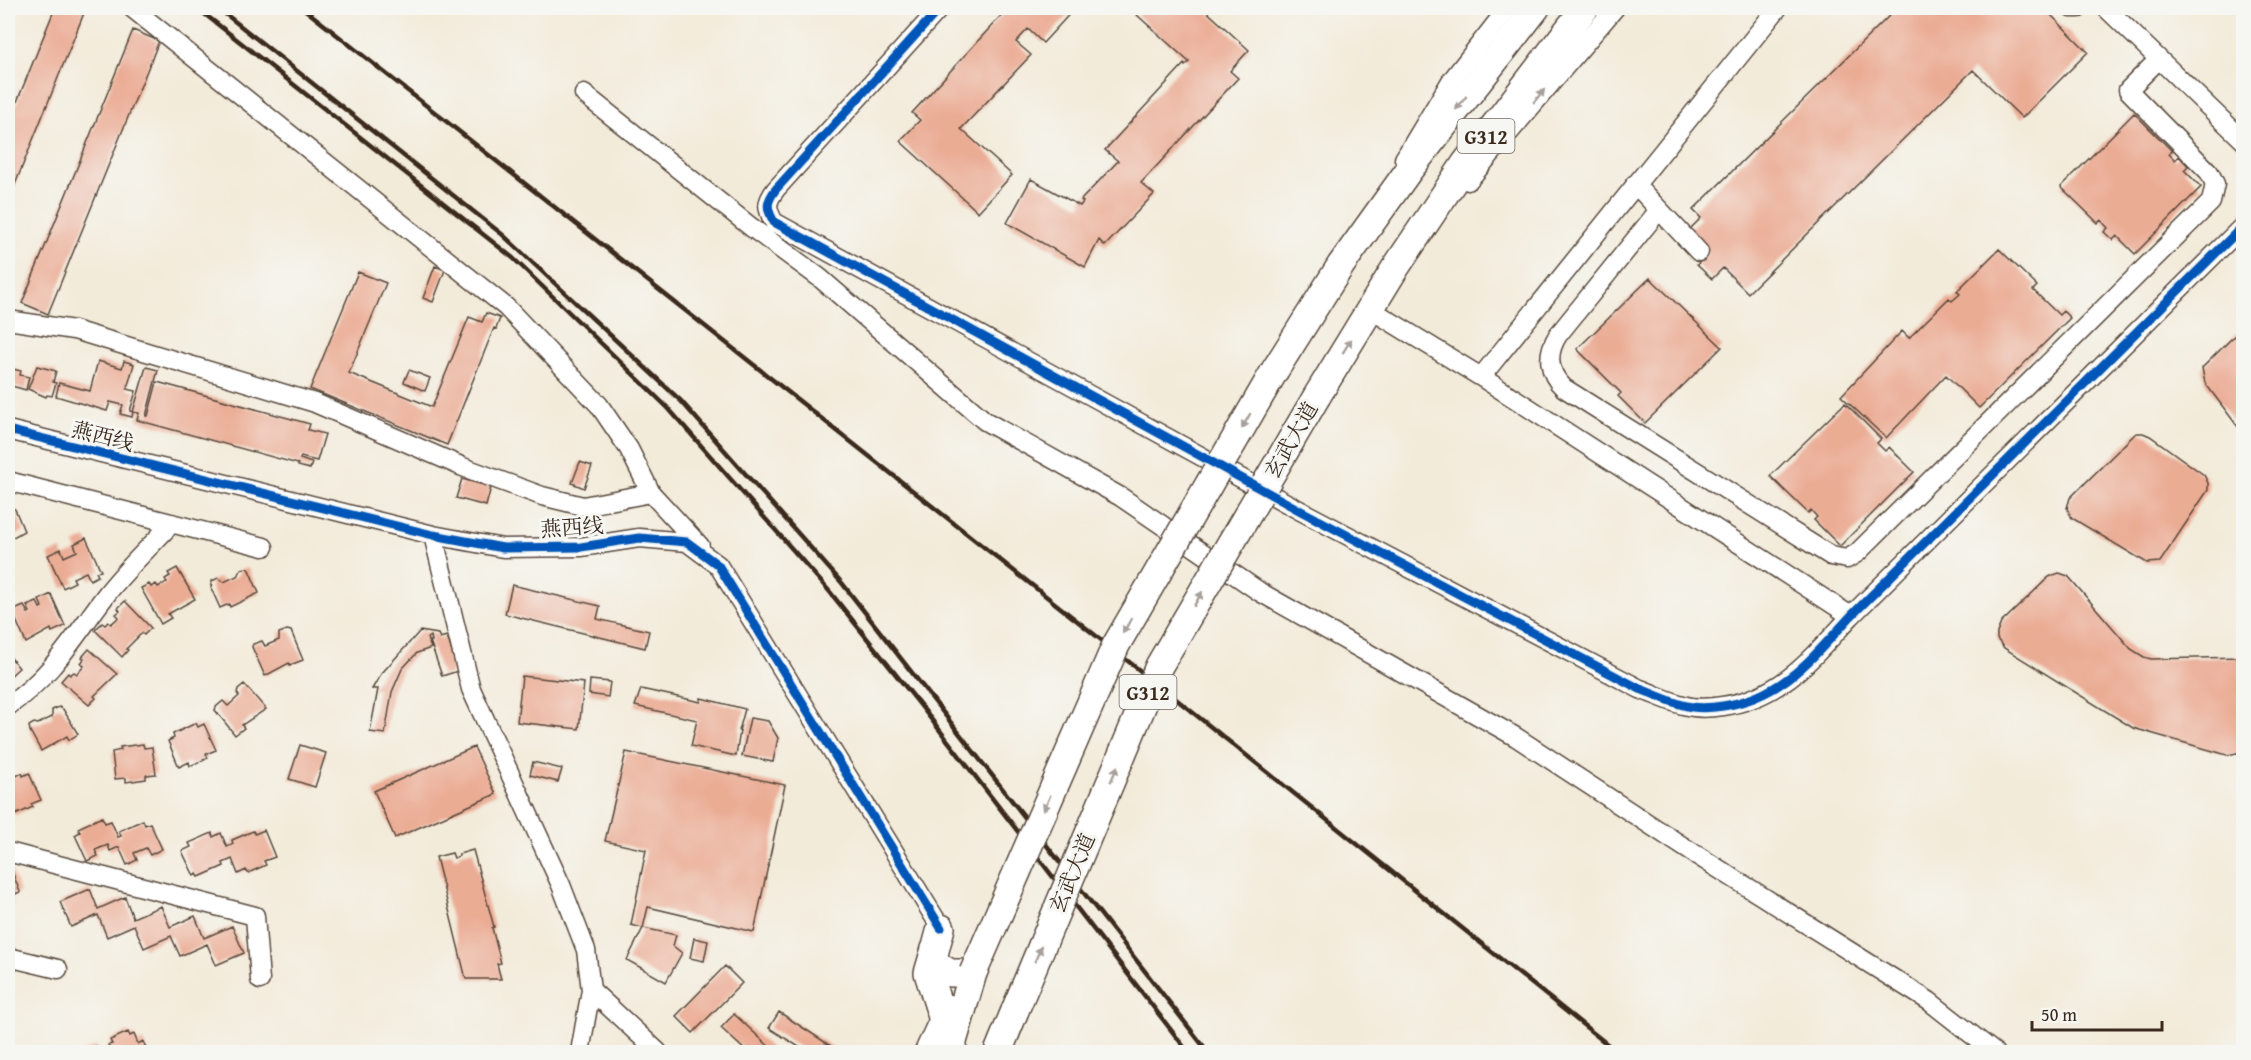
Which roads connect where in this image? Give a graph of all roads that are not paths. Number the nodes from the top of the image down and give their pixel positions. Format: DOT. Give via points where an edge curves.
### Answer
graph roads {
  1 [pos="132,8"];
  2 [pos="940,8"];
  3 [pos="1508,8"];
  4 [pos="1536,8"];
  5 [pos="1585,8"];
  6 [pos="1615,8"];
  7 [pos="1778,8"];
  8 [pos="2071,8"];
  9 [pos="2079,8"];
  10 [pos="2106,8"];
  11 [pos="2159,59"];
  12 [pos="584,94"];
  13 [pos="2244,141"];
  14 [pos="1635,184"];
  15 [pos="1659,210"];
  16 [pos="768,211"];
  17 [pos="2244,225"];
  18 [pos="751,227"];
  19 [pos="1699,252"];
  20 [pos="1341,265"];
  21 [pos="1394,270"];
  22 [pos="1370,309"];
  23 [pos="8,320"];
  24 [pos="1481,377"];
  25 [pos="8,430"];
  26 [pos="8,481"];
  27 [pos="651,493"];
  28 [pos="172,523"];
  29 [pos="433,535"];
  30 [pos="264,547"];
  31 [pos="718,565"];
  32 [pos="1851,616"];
  33 [pos="8,706"];
  34 [pos="8,852"];
  35 [pos="941,928"];
  36 [pos="8,957"];
  37 [pos="58,969"];
  38 [pos="973,973"];
  39 [pos="260,980"];
  40 [pos="591,990"];
  41 [pos="1016,1008"];
  42 [pos="942,1019"];
  43 [pos="943,1051"];
  44 [pos="580,1053"];
  45 [pos="658,1053"];
  46 [pos="998,1053"];
  47 [pos="1005,1053"];
  48 [pos="1994,1053"];
  1 -- 27 [label="street" via="506,307 599,405 629,449"];
  2 -- 16 [label="street" via="776,189 768,200"];
  3 -- 20 [label="street" via="1451,81"];
  4 -- 20 [label="highway, G312, one-way" via="1409,170"];
  5 -- 21 [label="highway, 玄武大道 / G312" via="1465,164"];
  21 -- 6 [label="street, one-way"];
  7 -- 14 [label="street"];
  8 -- 9 [label="street"];
  10 -- 11 [label="street"];
  11 -- 13 [label="street"];
  11 -- 15 [label="street" via="2128,90 2209,172 2215,184 2211,202 1847,559 1831,556 1564,388 1553,374 1550,357 1558,335"];
  12 -- 18 [label="street"];
  14 -- 15 [label="street"];
  14 -- 24 [label="street"];
  15 -- 19 [label="street"];
  16 -- 18 [label="street"];
  16 -- 32 [label="street" via="774,222 1301,511 1640,689 1684,705 1709,708 1760,697 1801,670"];
  17 -- 32 [label="street"];
  18 -- 48 [label="street" via="820,278 985,421 1121,497 1260,592 1516,737 1929,1001"];
  20 -- 38 [label="highway, G312, one-way, bridge" via="1275,370 1116,645"];
  21 -- 22 [label="highway, 玄武大道 / G312"];
  22 -- 24 [label="street"];
  41 -- 22 [label="highway, 玄武大道 / G312, one-way, bridge" via="1159,666"];
  23 -- 27 [label="street" via="74,330 315,403 463,467 542,496 583,506"];
  24 -- 32 [label="street"];
  25 -- 29 [label="street, 燕西线"];
  26 -- 28 [label="street"];
  27 -- 31 [label="street"];
  28 -- 30 [label="street"];
  28 -- 33 [label="street" via="107,593 52,669"];
  29 -- 31 [label="street, 燕西线" via="503,548 581,547 639,537 687,542"];
  29 -- 40 [label="street" via="471,689 561,885 586,950"];
  31 -- 35 [label="street, 燕西线"];
  34 -- 39 [label="street" via="255,916"];
  35 -- 38 [label="highway" via="932,962 950,973"];
  35 -- 42 [label="highway" via="928,973"];
  36 -- 37 [label="street"];
  38 -- 42 [label="main road"];
  38 -- 43 [label="highway, G312"];
  40 -- 44 [label="street"];
  40 -- 45 [label="street"];
  41 -- 46 [label="highway, G312"];
  41 -- 47 [label="main road"];
  42 -- 43 [label="highway"];
}
